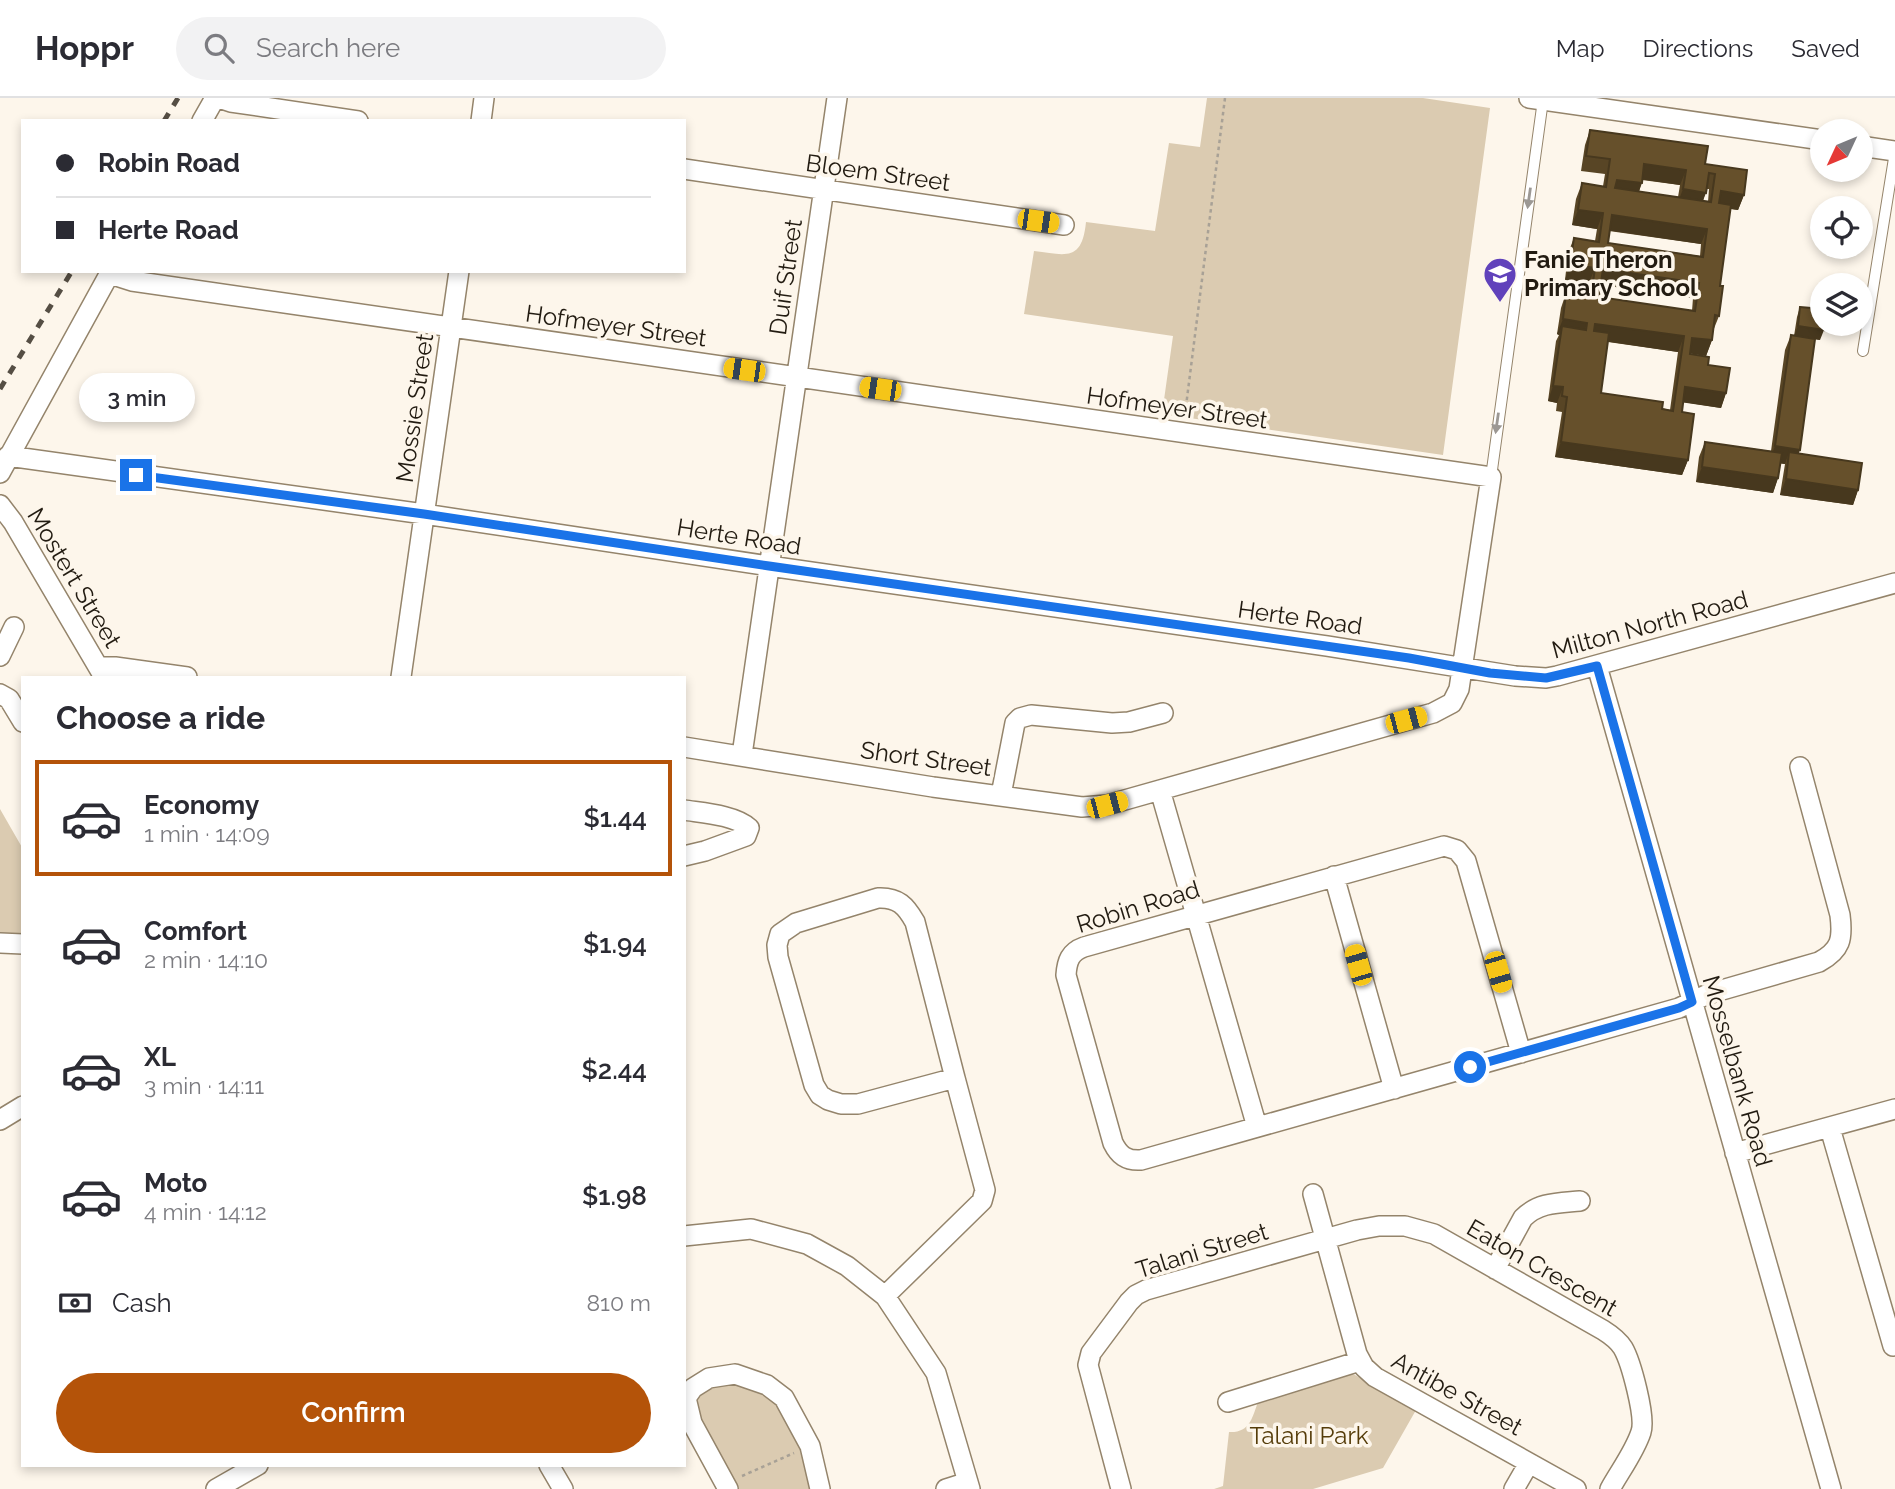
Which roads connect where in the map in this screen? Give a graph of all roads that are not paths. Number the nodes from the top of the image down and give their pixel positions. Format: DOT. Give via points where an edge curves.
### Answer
graph roads {
  1 [pos="217,98"];
  2 [pos="484,98"];
  3 [pos="837,98"];
  4 [pos="1538,99"];
  5 [pos="202,119"];
  6 [pos="345,119"];
  7 [pos="481,119"];
  8 [pos="1810,138"];
  9 [pos="1873,148"];
  10 [pos="1895,152"];
  11 [pos="686,169"];
  12 [pos="824,190"];
  13 [pos="1064,225"];
  14 [pos="110,273"];
  15 [pos="459,273"];
  16 [pos="451,327"];
  17 [pos="1864,351"];
  18 [pos="797,377"];
  19 [pos="4,465"];
  20 [pos="1491,477"];
  21 [pos="0,505"];
  22 [pos="424,514"];
  23 [pos="769,566"];
  24 [pos="1895,583"];
  25 [pos="14,627"];
  26 [pos="0,656"];
  27 [pos="1597,666"];
  28 [pos="1463,667"];
  29 [pos="101,672"];
  30 [pos="180,676"];
  31 [pos="401,676"];
  32 [pos="0,694"];
  33 [pos="1163,713"];
  34 [pos="21,719"];
  35 [pos="686,747"];
  36 [pos="742,755"];
  37 [pos="1800,767"];
  38 [pos="1160,790"];
  39 [pos="1002,795"];
  40 [pos="686,810"];
  41 [pos="686,855"];
  42 [pos="1334,876"];
  43 [pos="1196,915"];
  44 [pos="0,943"];
  45 [pos="21,944"];
  46 [pos="1692,1002"];
  47 [pos="1521,1052"];
  48 [pos="955,1078"];
  49 [pos="1394,1089"];
  50 [pos="21,1107"];
  51 [pos="1895,1109"];
  52 [pos="0,1120"];
  53 [pos="1257,1127"];
  54 [pos="1830,1128"];
  55 [pos="1735,1153"];
  56 [pos="1313,1194"];
  57 [pos="1580,1201"];
  58 [pos="686,1236"];
  59 [pos="1325,1240"];
  60 [pos="1495,1269"];
  61 [pos="885,1296"];
  62 [pos="1893,1346"];
  63 [pos="1360,1361"];
  64 [pos="686,1397"];
  65 [pos="686,1402"];
  66 [pos="1228,1402"];
  67 [pos="1529,1463"];
  68 [pos="254,1467"];
  69 [pos="550,1467"];
  70 [pos="969,1486"];
  71 [pos="727,1487"];
  72 [pos="216,1489"];
  73 [pos="563,1489"];
  74 [pos="820,1489"];
  75 [pos="946,1489"];
  76 [pos="1122,1489"];
  77 [pos="1514,1489"];
  78 [pos="1576,1489"];
  79 [pos="1610,1489"];
  80 [pos="1831,1489"];
  1 -- 5 [label="street"];
  1 -- 6 [label="street"];
  2 -- 7 [label="street"];
  3 -- 12 [label="street, Duif Street"];
  4 -- 8 [label="street"];
  4 -- 20 [label="lane, one-way"];
  9 -- 10 [label="street"];
  10 -- 17 [label="lane"];
  11 -- 12 [label="street, Bloem Street"];
  12 -- 13 [label="street, Bloem Street"];
  12 -- 18 [label="street, Duif Street"];
  14 -- 16 [label="street, Hofmeyer Street" via="132,281"];
  14 -- 19 [label="street"];
  15 -- 16 [label="street, Mossie Street"];
  16 -- 18 [label="street, Hofmeyer Street"];
  16 -- 22 [label="street, Mossie Street"];
  18 -- 20 [label="street, Hofmeyer Street"];
  18 -- 23 [label="street, Duif Street"];
  19 -- 22 [label="street, Herte Road"];
  20 -- 28 [label="street"];
  21 -- 29 [label="street, Mostert Street"];
  22 -- 23 [label="street, Herte Road"];
  22 -- 31 [label="street, Mossie Street"];
  23 -- 28 [label="street, Herte Road"];
  23 -- 36 [label="street, Duif Street"];
  24 -- 27 [label="street, Milton North Road"];
  25 -- 26 [label="street"];
  27 -- 28 [label="street, Milton North Road" via="1546,678"];
  27 -- 46 [label="street, Mosselbank Road"];
  28 -- 38 [label="street" via="1455,699 1433,713"];
  29 -- 30 [label="street" via="115,667"];
  32 -- 34 [label="street" via="9,699"];
  33 -- 39 [label="street" via="1112,723 1031,715 1020,718 1015,723"];
  35 -- 36 [label="street, Short Street"];
  36 -- 39 [label="street, Short Street"];
  37 -- 46 [label="street, Robin Road" via="1840,915 1840,942 1819,962"];
  38 -- 39 [label="street, Short Street" via="1082,807"];
  38 -- 43 [label="street"];
  40 -- 41 [label="street" via="716,815 749,828 746,836"];
  42 -- 43 [label="street, Robin Road"];
  42 -- 47 [label="street, Robin Road" via="1436,847 1451,847 1461,854"];
  42 -- 49 [label="street"];
  43 -- 53 [label="street"];
  43 -- 53 [label="street, Robin Road" via="1084,947 1066,964 1113,1143 1127,1159 1140,1160"];
  44 -- 45 [label="street"];
  46 -- 47 [label="street, Robin Road"];
  46 -- 55 [label="street, Mosselbank Road"];
  47 -- 49 [label="street, Robin Road"];
  48 -- 48 [label="street" via="915,922 904,905 878,898 796,923 780,934 778,957 808,1069 820,1095 841,1104 858,1104"];
  48 -- 61 [label="street" via="985,1189 982,1201"];
  49 -- 53 [label="street, Robin Road"];
  50 -- 52 [label="street"];
  51 -- 54 [label="street"];
  54 -- 55 [label="street"];
  54 -- 62 [label="street"];
  55 -- 80 [label="street, Mosselbank Road"];
  56 -- 59 [label="street, Antibe Street"];
  57 -- 60 [label="street" via="1530,1211"];
  58 -- 61 [label="street" via="751,1229 807,1244 847,1266"];
  59 -- 60 [label="street, Eaton Crescent" via="1379,1226 1405,1226 1433,1234"];
  59 -- 63 [label="street, Antibe Street"];
  59 -- 76 [label="street, Talani Street" via="1146,1290 1129,1302 1088,1359"];
  60 -- 79 [label="street, Eaton Crescent" via="1603,1330 1623,1348 1643,1424"];
  61 -- 70 [label="street" via="936,1373"];
  63 -- 66 [label="street"];
  63 -- 67 [label="street, Antibe Street" via="1375,1377"];
  64 -- 74 [label="street" via="709,1378 735,1374 767,1385 783,1398 810,1446"];
  65 -- 71 [label="street" via="692,1423"];
  67 -- 77 [label="street"];
  67 -- 78 [label="street, Antibe Street"];
  68 -- 72 [label="street"];
  69 -- 73 [label="street"];
  70 -- 75 [label="street"];
}
